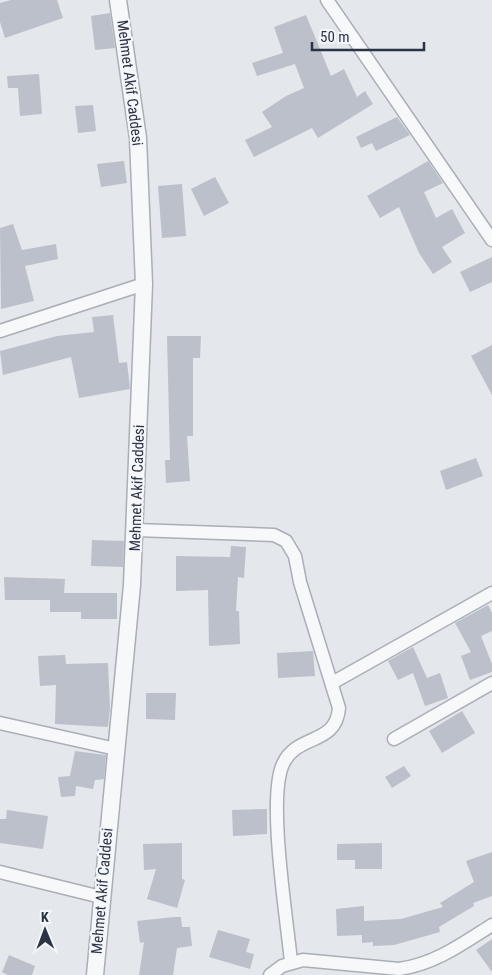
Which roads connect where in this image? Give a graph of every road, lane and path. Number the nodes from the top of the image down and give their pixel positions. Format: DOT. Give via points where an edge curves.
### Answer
graph roads {
  1 [pos="118,0"];
  2 [pos="327,0"];
  3 [pos="492,240"];
  4 [pos="144,284"];
  5 [pos="0,331"];
  6 [pos="136,530"];
  7 [pos="492,593"];
  8 [pos="332,683"];
  9 [pos="492,683"];
  10 [pos="0,723"];
  11 [pos="394,740"];
  12 [pos="116,749"];
  13 [pos="0,872"];
  14 [pos="101,897"];
  15 [pos="492,925"];
  16 [pos="291,962"];
  17 [pos="95,975"];
  18 [pos="270,975"];
  1 -- 4 [label="street, Mehmet Akif Caddesi" via="138,138"];
  2 -- 3 [label="street"];
  4 -- 5 [label="street"];
  4 -- 6 [label="street, Mehmet Akif Caddesi"];
  6 -- 8 [label="street" via="266,534 286,541 295,556"];
  6 -- 12 [label="street, Mehmet Akif Caddesi"];
  7 -- 8 [label="street"];
  8 -- 16 [label="street" via="338,708 335,724 324,735 292,750 279,777 278,830"];
  9 -- 11 [label="street"];
  10 -- 12 [label="street"];
  12 -- 14 [label="street, Mehmet Akif Caddesi"];
  13 -- 14 [label="street"];
  14 -- 17 [label="street, Mehmet Akif Caddesi"];
  15 -- 16 [label="street" via="438,959 413,967 399,969 303,960"];
  16 -- 18 [label="street"];
}
